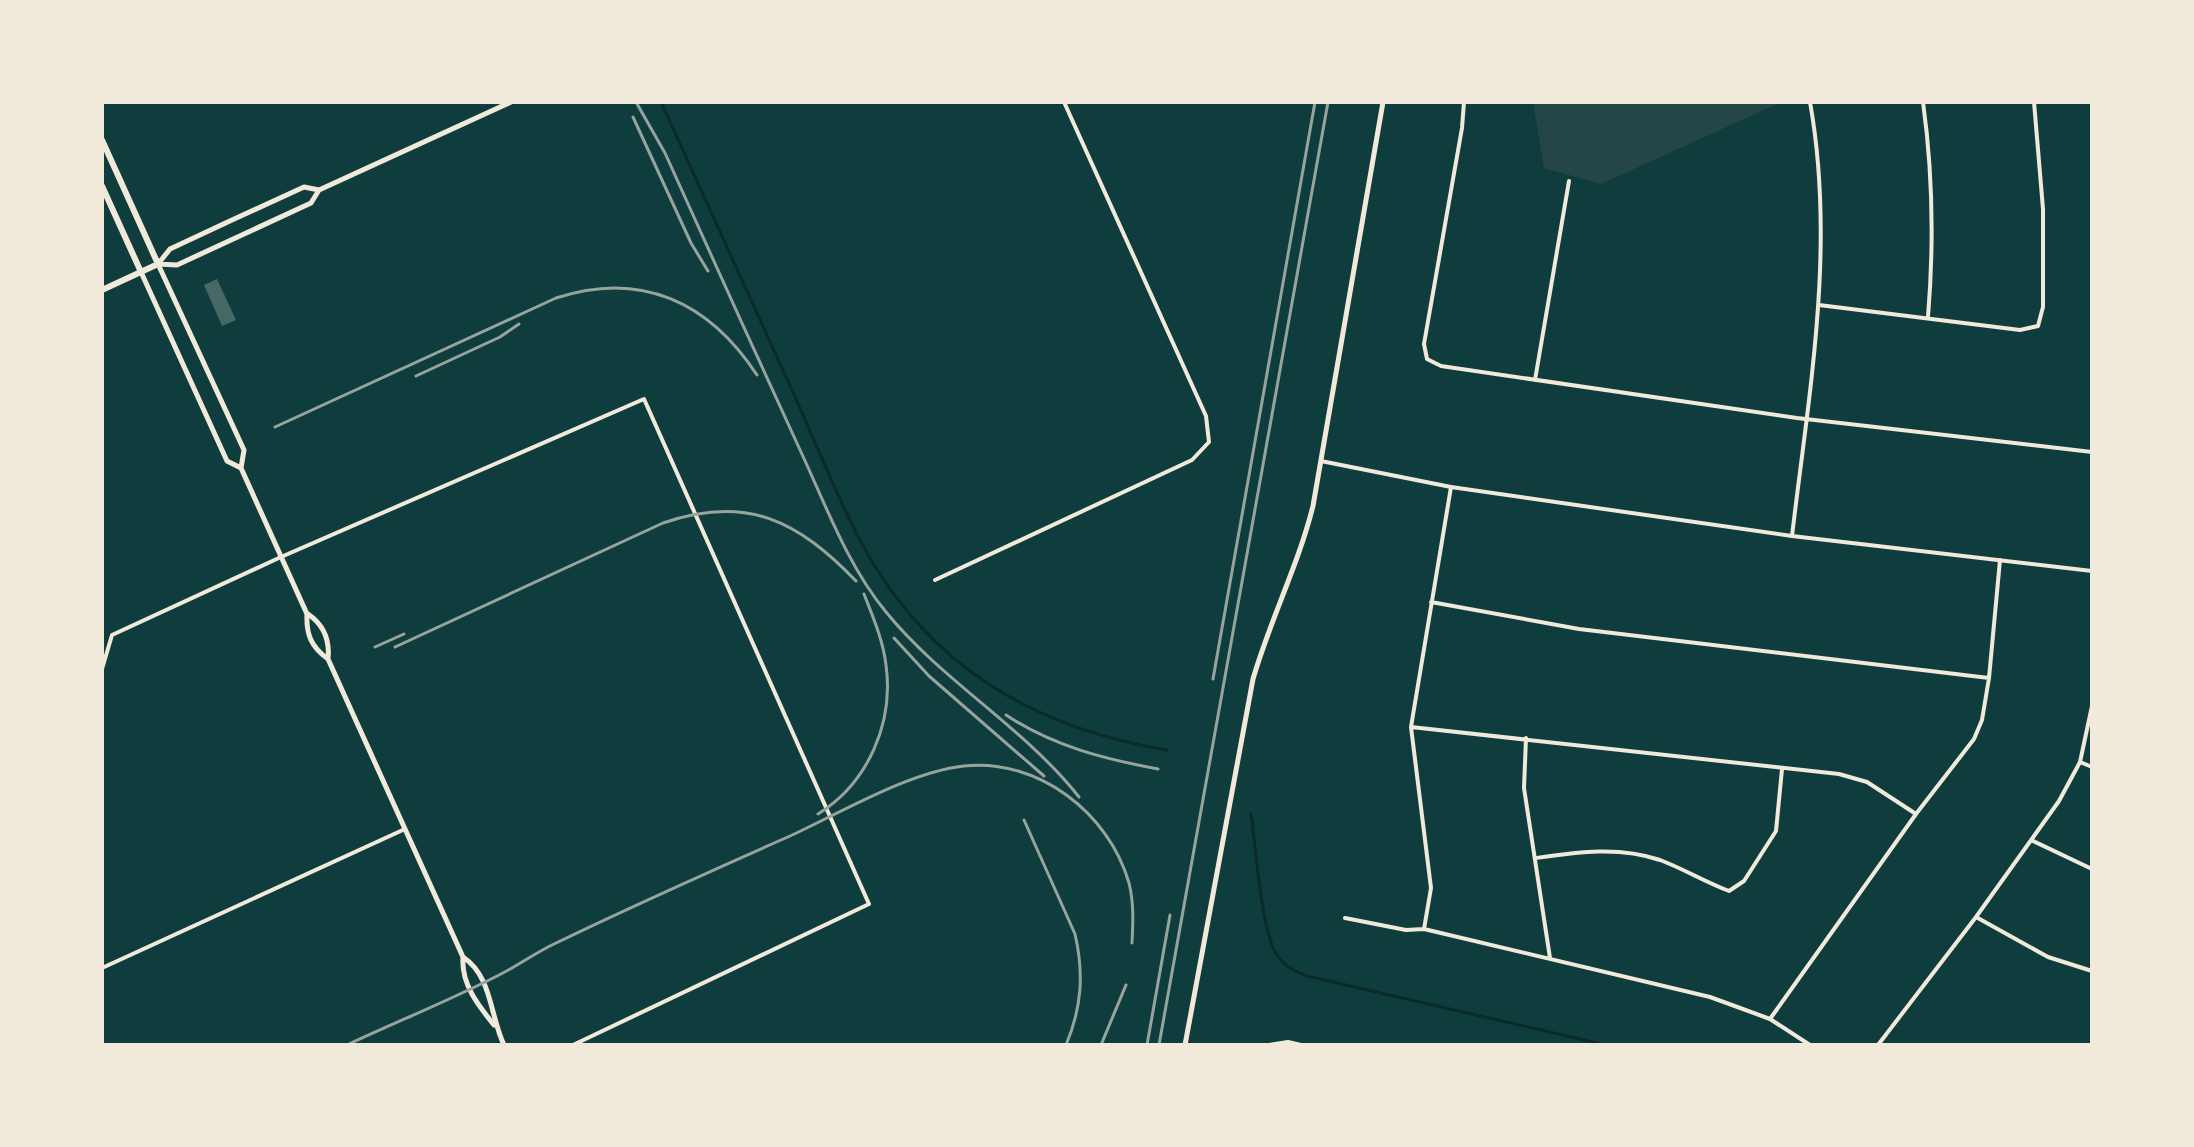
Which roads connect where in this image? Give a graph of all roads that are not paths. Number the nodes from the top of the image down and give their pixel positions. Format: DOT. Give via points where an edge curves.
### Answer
graph roads {
  1 [pos="511,102"];
  2 [pos="1064,102"];
  3 [pos="1383,102"];
  4 [pos="1464,102"];
  5 [pos="1810,102"];
  6 [pos="1923,102"];
  7 [pos="2034,102"];
  8 [pos="102,140"];
  9 [pos="1569,181"];
  10 [pos="102,186"];
  11 [pos="319,190"];
  12 [pos="158,264"];
  13 [pos="141,272"];
  14 [pos="102,290"];
  15 [pos="1819,305"];
  16 [pos="1928,317"];
  17 [pos="1535,380"];
  18 [pos="1806,419"];
  19 [pos="2092,452"];
  20 [pos="1321,461"];
  21 [pos="241,468"];
  22 [pos="1451,487"];
  23 [pos="1792,536"];
  24 [pos="281,557"];
  25 [pos="2000,560"];
  26 [pos="2092,571"];
  27 [pos="935,580"];
  28 [pos="1431,602"];
  29 [pos="307,614"];
  30 [pos="328,659"];
  31 [pos="102,669"];
  32 [pos="1989,678"];
  33 [pos="2092,706"];
  34 [pos="1411,727"];
  35 [pos="1526,738"];
  36 [pos="2080,762"];
  37 [pos="2092,767"];
  38 [pos="1782,769"];
  39 [pos="1916,814"];
  40 [pos="405,829"];
  41 [pos="2031,840"];
  42 [pos="1536,858"];
  43 [pos="2092,869"];
  44 [pos="1976,917"];
  45 [pos="1345,918"];
  46 [pos="1424,929"];
  47 [pos="463,957"];
  48 [pos="1550,959"];
  49 [pos="102,968"];
  50 [pos="2092,971"];
  51 [pos="1770,1019"];
  52 [pos="495,1026"];
  53 [pos="504,1045"];
  54 [pos="573,1045"];
  55 [pos="1185,1045"];
  56 [pos="1269,1045"];
  57 [pos="1301,1045"];
  58 [pos="1810,1045"];
  59 [pos="1878,1045"];
  1 -- 11 [label="main road"];
  2 -- 27 [label="street" via="1206,416 1209,442 1192,460"];
  3 -- 20 [label="main road"];
  4 -- 17 [label="street" via="1424,344 1427,359 1441,366"];
  5 -- 15 [label="street" via="1822,224"];
  6 -- 16 [label="street" via="1933,209"];
  7 -- 16 [label="street" via="2043,209 2043,307 2038,326 2020,330"];
  8 -- 12 [label="main road"];
  9 -- 17 [label="street"];
  10 -- 13 [label="main road"];
  11 -- 12 [label="main road" via="311,203 177,265"];
  11 -- 12 [label="main road" via="304,187 232,220 170,249"];
  12 -- 13 [label="main road"];
  12 -- 21 [label="main road" via="244,450"];
  13 -- 14 [label="main road"];
  13 -- 21 [label="main road" via="227,461"];
  15 -- 16 [label="street"];
  15 -- 18 [label="street"];
  17 -- 18 [label="street"];
  18 -- 19 [label="street"];
  18 -- 23 [label="street"];
  20 -- 22 [label="street"];
  20 -- 55 [label="main road" via="1302,549 1253,679"];
  21 -- 24 [label="main road"];
  22 -- 23 [label="street"];
  22 -- 28 [label="street"];
  23 -- 25 [label="street"];
  24 -- 29 [label="main road"];
  24 -- 31 [label="street" via="112,635"];
  24 -- 54 [label="street" via="644,399 869,904"];
  25 -- 26 [label="street"];
  25 -- 32 [label="street"];
  28 -- 32 [label="street" via="1579,629"];
  28 -- 34 [label="street"];
  29 -- 30 [label="main road" via="319,622 329,644"];
  29 -- 30 [label="main road" via="306,629 315,650"];
  30 -- 40 [label="main road"];
  32 -- 39 [label="street" via="1974,739"];
  33 -- 36 [label="street"];
  34 -- 35 [label="street"];
  34 -- 46 [label="street" via="1431,888"];
  35 -- 38 [label="street"];
  35 -- 42 [label="street" via="1524,788"];
  36 -- 37 [label="street"];
  36 -- 41 [label="street"];
  38 -- 39 [label="street" via="1867,782"];
  38 -- 42 [label="street" via="1776,831 1744,881 1729,891 1657,859 1587,850"];
  39 -- 51 [label="street"];
  40 -- 47 [label="main road"];
  40 -- 49 [label="street"];
  41 -- 43 [label="street"];
  41 -- 44 [label="street"];
  42 -- 48 [label="street"];
  44 -- 50 [label="street" via="2048,957"];
  44 -- 59 [label="street"];
  45 -- 46 [label="street"];
  46 -- 48 [label="street"];
  47 -- 52 [label="main road" via="462,972 476,1003"];
  47 -- 52 [label="main road" via="475,965"];
  48 -- 51 [label="street" via="1685,990"];
  51 -- 58 [label="street"];
  52 -- 53 [label="main road"];
  56 -- 57 [label="street"];
}
